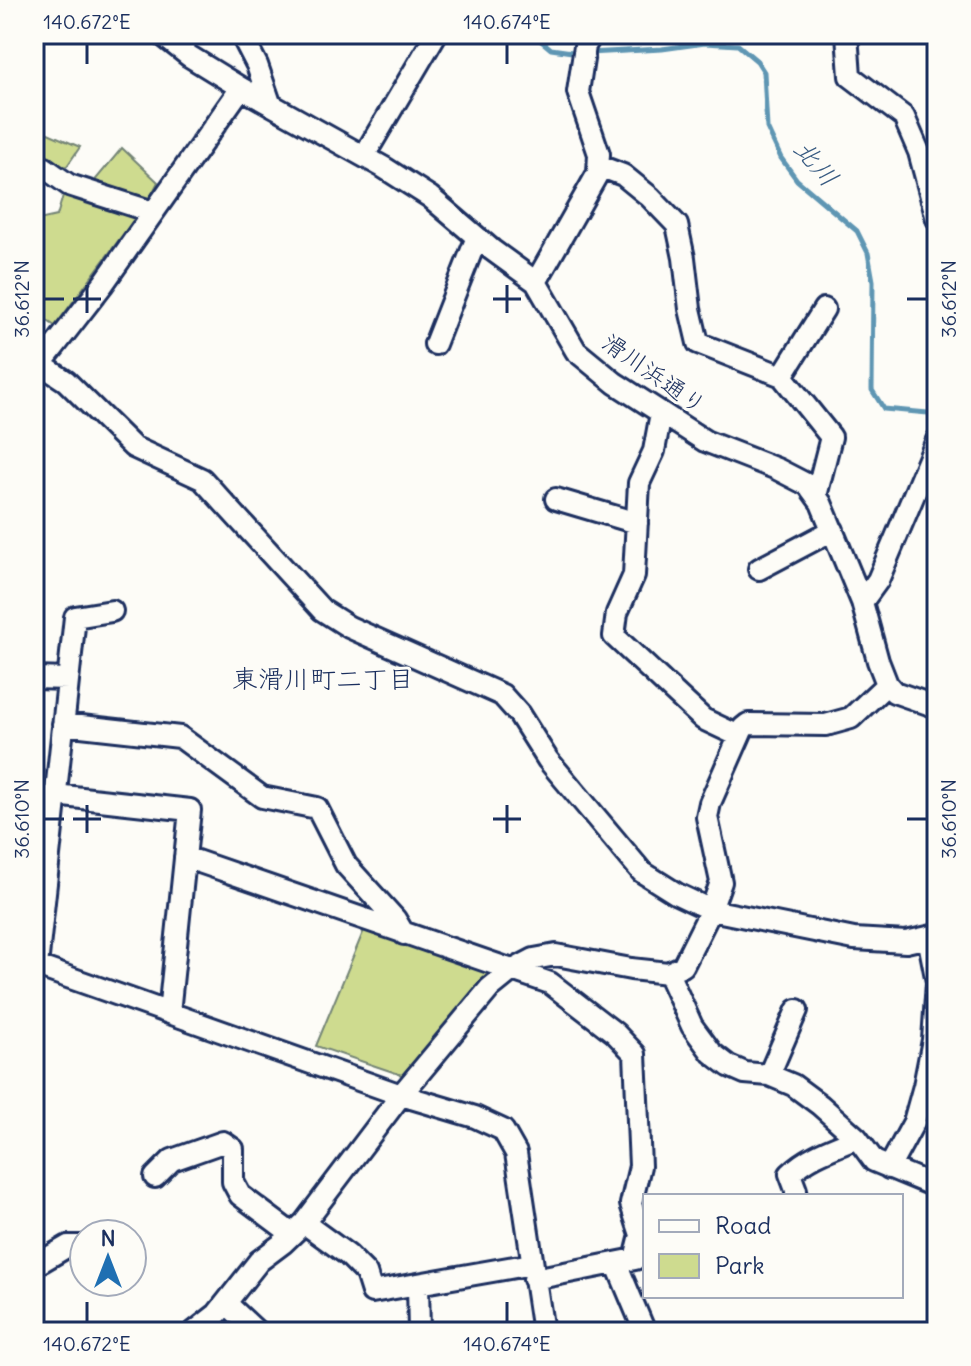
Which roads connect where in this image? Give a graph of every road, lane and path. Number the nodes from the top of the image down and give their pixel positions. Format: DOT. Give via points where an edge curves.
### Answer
graph roads {
  1 [pos="161,34"];
  2 [pos="241,34"];
  3 [pos="436,34"];
  4 [pos="847,34"];
  5 [pos="588,40"];
  6 [pos="241,88"];
  7 [pos="270,103"];
  8 [pos="364,156"];
  9 [pos="34,165"];
  10 [pos="599,166"];
  11 [pos="153,212"];
  12 [pos="937,219"];
  13 [pos="477,237"];
  14 [pos="536,282"];
  15 [pos="824,309"];
  16 [pos="435,344"];
  17 [pos="36,367"];
  18 [pos="782,376"];
  19 [pos="661,413"];
  20 [pos="937,440"];
  21 [pos="816,496"];
  22 [pos="556,499"];
  23 [pos="637,523"];
  24 [pos="833,530"];
  25 [pos="759,569"];
  26 [pos="862,602"];
  27 [pos="112,611"];
  28 [pos="34,678"];
  29 [pos="68,679"];
  30 [pos="887,684"];
  31 [pos="937,707"];
  32 [pos="63,724"];
  33 [pos="739,736"];
  34 [pos="55,795"];
  35 [pos="185,857"];
  36 [pos="711,910"];
  37 [pos="404,934"];
  38 [pos="932,936"];
  39 [pos="35,966"];
  40 [pos="511,971"];
  41 [pos="668,973"];
  42 [pos="797,1010"];
  43 [pos="169,1013"];
  44 [pos="769,1075"];
  45 [pos="401,1095"];
  46 [pos="857,1138"];
  47 [pos="889,1168"];
  48 [pos="155,1177"];
  49 [pos="937,1187"];
  50 [pos="796,1194"];
  51 [pos="298,1228"];
  52 [pos="68,1246"];
  53 [pos="616,1263"];
  54 [pos="34,1266"];
  55 [pos="533,1271"];
  56 [pos="418,1284"];
  57 [pos="226,1303"];
  58 [pos="194,1332"];
  59 [pos="257,1332"];
  60 [pos="419,1332"];
  61 [pos="543,1332"];
  62 [pos="645,1332"];
  1 -- 6 [label="street, 滑川浜通り"];
  2 -- 7 [label="street"];
  3 -- 8 [label="street"];
  4 -- 12 [label="street" via="850,76 904,117"];
  5 -- 10 [label="street" via="578,92"];
  6 -- 7 [label="street, 滑川浜通り"];
  6 -- 11 [label="street"];
  7 -- 8 [label="street, 滑川浜通り"];
  8 -- 13 [label="street, 滑川浜通り" via="430,197"];
  9 -- 11 [label="street" via="69,185"];
  10 -- 14 [label="street"];
  10 -- 18 [label="street" via="623,175 677,225 698,343"];
  11 -- 17 [label="street"];
  13 -- 14 [label="street, 滑川浜通り"];
  13 -- 16 [label="street"];
  14 -- 19 [label="street, 滑川浜通り" via="576,351"];
  15 -- 18 [label="street"];
  17 -- 36 [label="street" via="66,381 133,447 202,479 322,610 502,695 548,760 642,872"];
  18 -- 21 [label="street" via="831,437"];
  19 -- 21 [label="street, 滑川浜通り" via="705,441 808,485"];
  19 -- 23 [label="street" via="654,451 639,483"];
  20 -- 26 [label="street" via="878,580"];
  21 -- 24 [label="street, 滑川浜通り"];
  22 -- 23 [label="street"];
  23 -- 33 [label="street" via="634,575 617,613 614,636 703,719"];
  24 -- 25 [label="street"];
  24 -- 26 [label="street, 滑川浜通り"];
  26 -- 30 [label="street, 滑川浜通り"];
  27 -- 29 [label="street" via="75,617"];
  28 -- 29 [label="street"];
  29 -- 32 [label="street"];
  30 -- 31 [label="street" via="894,692"];
  30 -- 33 [label="street" via="851,718 826,725 748,724"];
  32 -- 34 [label="street"];
  32 -- 37 [label="street" via="180,737 262,797 317,808 346,865"];
  33 -- 36 [label="street" via="707,817 721,882"];
  34 -- 35 [label="street" via="190,810"];
  34 -- 39 [label="street"];
  35 -- 37 [label="street"];
  35 -- 43 [label="street"];
  36 -- 38 [label="street" via="854,939 906,942"];
  36 -- 41 [label="street" via="683,966"];
  37 -- 40 [label="street"];
  38 -- 47 [label="street" via="937,982 933,1040 914,1122"];
  39 -- 43 [label="street"];
  40 -- 41 [label="street" via="556,955"];
  40 -- 45 [label="street" via="490,988"];
  40 -- 53 [label="street" via="550,983 635,1054 640,1166 631,1204 641,1235 635,1259"];
  41 -- 44 [label="street" via="692,1026 712,1053 737,1070"];
  42 -- 44 [label="street"];
  43 -- 45 [label="street"];
  44 -- 46 [label="street" via="793,1085"];
  45 -- 51 [label="street"];
  45 -- 55 [label="street" via="503,1130 516,1153"];
  46 -- 47 [label="street" via="874,1161"];
  46 -- 50 [label="street" via="793,1171"];
  47 -- 49 [label="street"];
  48 -- 51 [label="street" via="172,1160 223,1142 233,1149 233,1182 240,1195"];
  51 -- 56 [label="street" via="348,1255 366,1273 372,1292"];
  51 -- 57 [label="street" via="259,1261"];
  52 -- 54 [label="street"];
  53 -- 55 [label="street"];
  53 -- 62 [label="street"];
  55 -- 56 [label="street"];
  55 -- 61 [label="street"];
  56 -- 60 [label="street"];
  57 -- 58 [label="street"];
  57 -- 59 [label="street"];
}
